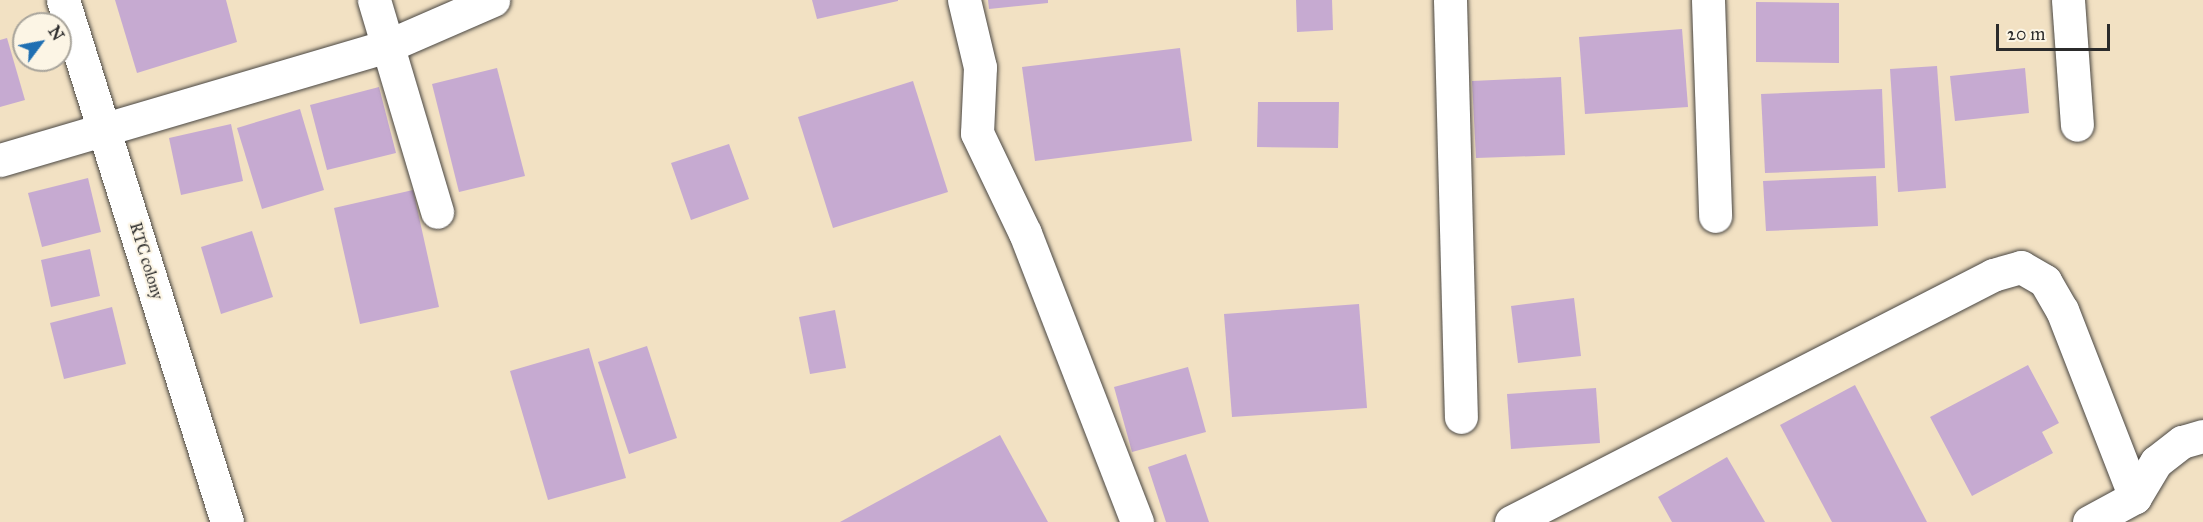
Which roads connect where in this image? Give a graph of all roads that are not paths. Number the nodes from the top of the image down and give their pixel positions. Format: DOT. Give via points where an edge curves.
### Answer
graph roads {
  1 [pos="63,0"];
  2 [pos="374,0"];
  3 [pos="493,0"];
  4 [pos="964,0"];
  5 [pos="1450,0"];
  6 [pos="1708,0"];
  7 [pos="2068,0"];
  8 [pos="385,47"];
  9 [pos="2077,125"];
  10 [pos="106,133"];
  11 [pos="0,160"];
  12 [pos="437,212"];
  13 [pos="1715,216"];
  14 [pos="1461,417"];
  15 [pos="2193,439"];
  16 [pos="2135,497"];
  17 [pos="228,522"];
  18 [pos="1137,522"];
  19 [pos="1510,522"];
  20 [pos="2089,522"];
  1 -- 10 [label="street, RTC colony"];
  2 -- 8 [label="street"];
  3 -- 8 [label="street"];
  4 -- 18 [label="street" via="980,67 977,133 1026,233"];
  5 -- 14 [label="street"];
  6 -- 13 [label="street"];
  7 -- 9 [label="street"];
  8 -- 10 [label="street"];
  8 -- 12 [label="street"];
  10 -- 11 [label="street"];
  10 -- 17 [label="street, RTC colony"];
  15 -- 16 [label="street" via="2156,462"];
  16 -- 19 [label="street" via="2062,310 2045,280 2021,267 1982,280"];
  16 -- 20 [label="street"];
}
